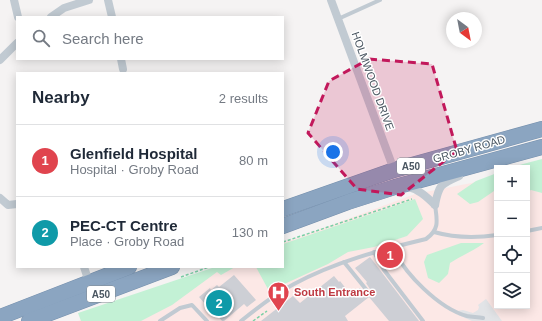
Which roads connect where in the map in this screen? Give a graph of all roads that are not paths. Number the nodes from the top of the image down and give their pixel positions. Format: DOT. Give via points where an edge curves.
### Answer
graph roads {
  1 [pos="14,0"];
  2 [pos="89,0"];
  3 [pos="108,0"];
  4 [pos="331,0"];
  5 [pos="380,0"];
  6 [pos="18,16"];
  7 [pos="52,16"];
  8 [pos="112,16"];
  9 [pos="338,19"];
  10 [pos="16,44"];
  11 [pos="0,60"];
  12 [pos="121,60"];
  13 [pos="123,70"];
  14 [pos="542,129"];
  15 [pos="542,147"];
  16 [pos="493,160"];
  17 [pos="394,170"];
  18 [pos="403,185"];
  19 [pos="0,198"];
  20 [pos="16,204"];
  21 [pos="435,205"];
  22 [pos="284,209"];
  23 [pos="284,226"];
  24 [pos="542,228"];
  25 [pos="530,230"];
  26 [pos="434,232"];
  27 [pos="494,235"];
  28 [pos="393,247"];
  29 [pos="374,252"];
  30 [pos="344,262"];
  31 [pos="84,268"];
  32 [pos="125,268"];
  33 [pos="169,268"];
  34 [pos="89,282"];
  35 [pos="369,293"];
  36 [pos="0,317"];
  37 [pos="483,318"];
  38 [pos="29,321"];
  39 [pos="160,321"];
  40 [pos="207,321"];
  41 [pos="241,321"];
  42 [pos="423,321"];
  1 -- 6 [label="street"];
  2 -- 7 [label="street" via="64,8"];
  3 -- 8 [label="street"];
  4 -- 9 [label="street, HOLMWOOD DRIVE"];
  5 -- 9 [label="lane"];
  9 -- 17 [label="street, HOLMWOOD DRIVE"];
  10 -- 11 [label="street"];
  12 -- 13 [label="street"];
  14 -- 17 [label="highway, GROBY ROAD / A50"];
  15 -- 16 [label="highway, GROBY ROAD / A50"];
  16 -- 18 [label="highway, GROBY ROAD / A50"];
  16 -- 21 [label="street" via="443,183 437,190"];
  17 -- 22 [label="highway, GROBY ROAD / A50"];
  18 -- 21 [label="street" via="422,193"];
  18 -- 23 [label="highway, GROBY ROAD / A50"];
  19 -- 20 [label="street" via="8,205"];
  21 -- 26 [label="lane" via="437,223"];
  24 -- 25 [label="lane"];
  26 -- 27 [label="lane" via="462,237"];
  26 -- 28 [label="lane" via="426,239"];
  28 -- 29 [label="lane"];
  28 -- 37 [label="lane" via="397,257 431,295 455,311"];
  29 -- 30 [label="lane"];
  29 -- 42 [label="lane" via="384,270"];
  30 -- 35 [label="lane"];
  30 -- 41 [label="lane" via="294,284"];
  31 -- 34 [label="street"];
  32 -- 34 [label="highway, A50"];
  33 -- 38 [label="highway, A50"];
  34 -- 36 [label="highway, A50"];
  39 -- 40 [label="lane" via="180,308 192,305"];
}
